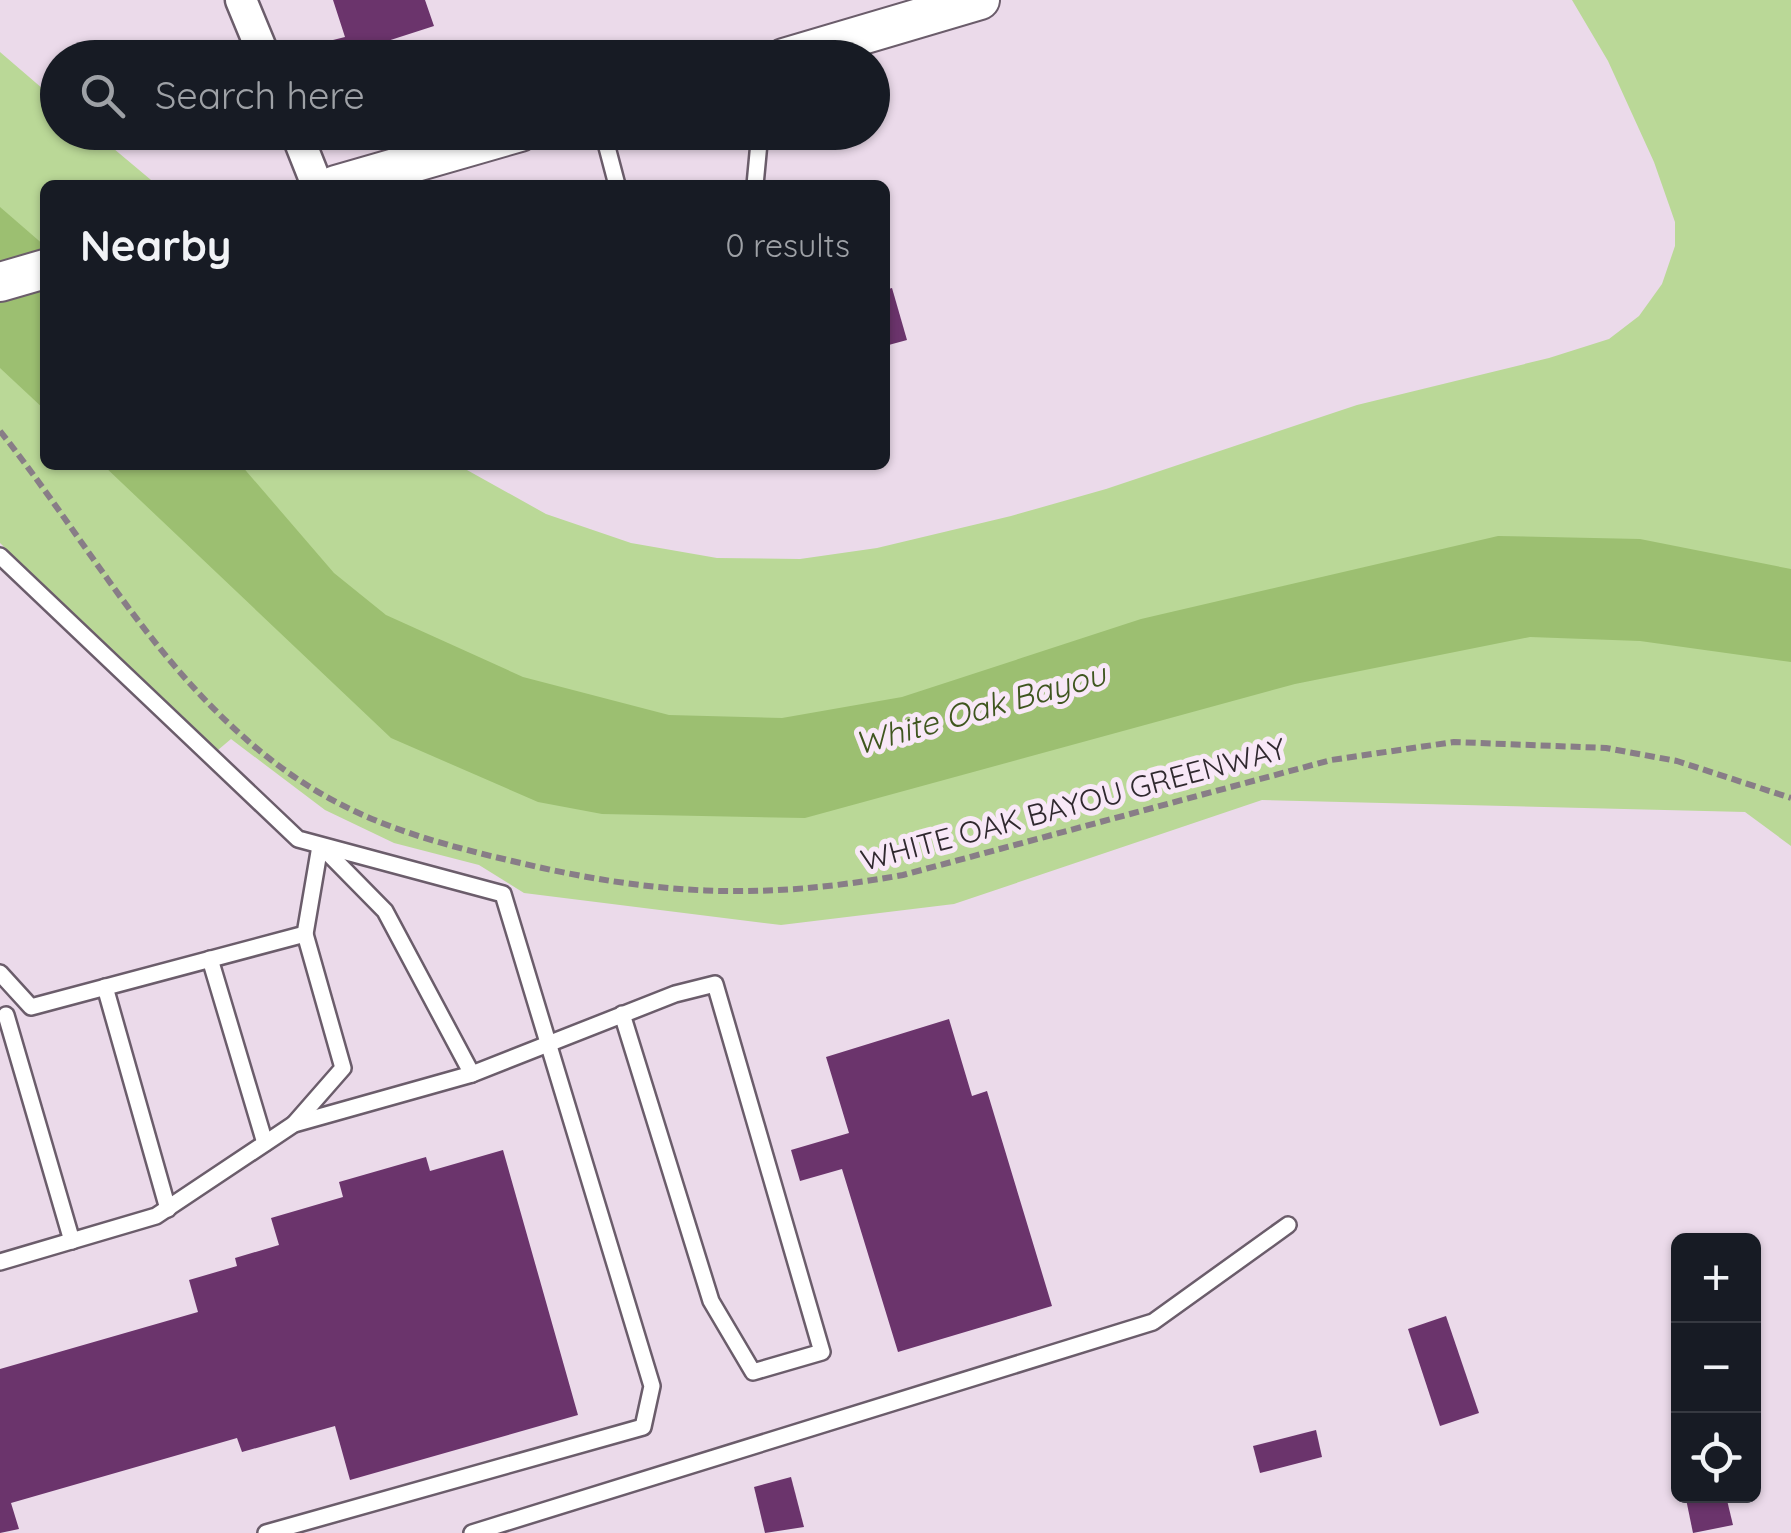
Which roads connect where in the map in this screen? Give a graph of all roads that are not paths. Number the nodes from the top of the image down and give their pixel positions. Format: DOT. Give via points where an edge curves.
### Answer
graph roads {
  1 [pos="241,0"];
  2 [pos="980,0"];
  3 [pos="257,40"];
  4 [pos="845,40"];
  5 [pos="303,150"];
  6 [pos="458,150"];
  7 [pos="608,150"];
  8 [pos="758,150"];
  9 [pos="316,180"];
  10 [pos="353,180"];
  11 [pos="616,180"];
  12 [pos="755,180"];
  13 [pos="40,270"];
  14 [pos="0,282"];
  15 [pos="0,556"];
  16 [pos="320,846"];
  17 [pos="305,934"];
  18 [pos="210,959"];
  19 [pos="0,974"];
  20 [pos="104,988"];
  21 [pos="30,1008"];
  22 [pos="622,1014"];
  23 [pos="3,1015"];
  24 [pos="548,1042"];
  25 [pos="472,1074"];
  26 [pos="294,1124"];
  27 [pos="265,1144"];
  28 [pos="168,1208"];
  29 [pos="1288,1226"];
  30 [pos="72,1241"];
  31 [pos="1,1256"];
  32 [pos="266,1533"];
  33 [pos="472,1533"];
  1 -- 3 [label="street"];
  2 -- 4 [label="street"];
  5 -- 9 [label="street"];
  6 -- 10 [label="street"];
  7 -- 11 [label="lane"];
  8 -- 12 [label="lane"];
  13 -- 14 [label="street"];
  15 -- 16 [label="lane" via="298,840"];
  16 -- 17 [label="lane"];
  16 -- 24 [label="lane" via="502,894"];
  16 -- 25 [label="lane" via="384,911"];
  17 -- 18 [label="lane"];
  17 -- 26 [label="lane" via="343,1068"];
  18 -- 20 [label="lane"];
  18 -- 27 [label="lane"];
  19 -- 21 [label="lane"];
  20 -- 21 [label="lane"];
  20 -- 28 [label="lane"];
  21 -- 23 [label="lane"];
  22 -- 22 [label="lane" via="715,984 822,1352 753,1372 711,1301"];
  22 -- 24 [label="lane"];
  23 -- 30 [label="lane"];
  24 -- 25 [label="lane"];
  24 -- 32 [label="lane" via="652,1386 643,1427"];
  25 -- 26 [label="lane"];
  26 -- 27 [label="lane"];
  27 -- 28 [label="lane"];
  28 -- 30 [label="lane"];
  29 -- 33 [label="lane" via="1153,1322"];
  30 -- 31 [label="lane"];
}
